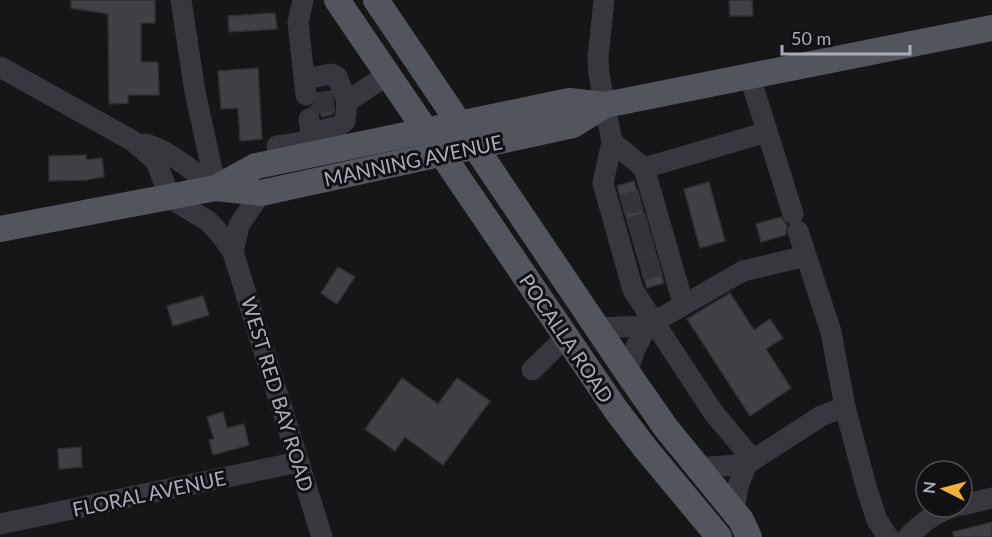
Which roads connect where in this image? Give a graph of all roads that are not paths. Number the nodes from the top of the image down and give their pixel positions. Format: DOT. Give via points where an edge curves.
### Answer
graph roads {
  1 [pos="181,0"];
  2 [pos="303,0"];
  3 [pos="337,0"];
  4 [pos="376,0"];
  5 [pos="604,0"];
  6 [pos="992,28"];
  7 [pos="0,67"];
  8 [pos="388,74"];
  9 [pos="750,77"];
  10 [pos="347,102"];
  11 [pos="605,105"];
  12 [pos="459,123"];
  13 [pos="326,129"];
  14 [pos="426,131"];
  15 [pos="767,132"];
  16 [pos="132,141"];
  17 [pos="612,142"];
  18 [pos="475,147"];
  19 [pos="442,155"];
  20 [pos="280,161"];
  21 [pos="644,168"];
  22 [pos="216,188"];
  23 [pos="261,193"];
  24 [pos="170,198"];
  25 [pos="631,203"];
  26 [pos="0,229"];
  27 [pos="641,236"];
  28 [pos="233,252"];
  29 [pos="806,256"];
  30 [pos="650,268"];
  31 [pos="683,303"];
  32 [pos="650,324"];
  33 [pos="596,328"];
  34 [pos="566,337"];
  35 [pos="532,370"];
  36 [pos="627,372"];
  37 [pos="845,407"];
  38 [pos="299,462"];
  39 [pos="750,462"];
  40 [pos="698,468"];
  41 [pos="992,498"];
  42 [pos="974,502"];
  43 [pos="734,511"];
  44 [pos="928,519"];
  45 [pos="0,524"];
  46 [pos="322,537"];
  47 [pos="719,537"];
  48 [pos="749,537"];
  49 [pos="888,537"];
  50 [pos="908,537"];
  1 -- 22 [label="street" via="193,82"];
  2 -- 10 [label="street" via="298,22 313,86 331,74 337,77"];
  3 -- 8 [label="main road, POCALLA ROAD"];
  4 -- 12 [label="main road, POCALLA ROAD"];
  5 -- 11 [label="street" via="598,57"];
  6 -- 9 [label="main road, MANNING AVENUE"];
  7 -- 16 [label="street"];
  8 -- 10 [label="street"];
  8 -- 14 [label="main road, POCALLA ROAD"];
  9 -- 11 [label="main road, MANNING AVENUE"];
  9 -- 15 [label="street"];
  10 -- 13 [label="street" via="345,121"];
  11 -- 12 [label="main road, MANNING AVENUE" via="569,101"];
  11 -- 17 [label="street"];
  11 -- 18 [label="main road, MANNING AVENUE" via="573,125"];
  12 -- 14 [label="main road, MANNING AVENUE"];
  12 -- 18 [label="main road, POCALLA ROAD"];
  13 -- 14 [label="main road, MANNING AVENUE"];
  13 -- 20 [label="main road, MANNING AVENUE"];
  13 -- 20 [label="street" via="305,142 277,146"];
  14 -- 19 [label="main road, POCALLA ROAD"];
  15 -- 21 [label="street"];
  15 -- 29 [label="street"];
  16 -- 22 [label="street" via="153,146"];
  16 -- 24 [label="street" via="156,161"];
  17 -- 21 [label="street"];
  17 -- 25 [label="street" via="603,183"];
  18 -- 19 [label="main road, MANNING AVENUE"];
  18 -- 33 [label="main road, POCALLA ROAD"];
  19 -- 23 [label="main road, MANNING AVENUE"];
  19 -- 34 [label="main road, POCALLA ROAD"];
  20 -- 22 [label="main road, MANNING AVENUE" via="256,166"];
  21 -- 25 [label="street"];
  22 -- 23 [label="main road, MANNING AVENUE"];
  22 -- 24 [label="main road, MANNING AVENUE"];
  23 -- 28 [label="street" via="240,225"];
  24 -- 26 [label="main road, MANNING AVENUE"];
  24 -- 28 [label="street, WEST RED BAY ROAD" via="208,221"];
  25 -- 27 [label="street"];
  25 -- 27 [label="street"];
  27 -- 30 [label="street"];
  27 -- 30 [label="street"];
  28 -- 38 [label="street, WEST RED BAY ROAD"];
  29 -- 31 [label="street" via="743,271"];
  29 -- 37 [label="street" via="831,332"];
  30 -- 31 [label="street"];
  30 -- 32 [label="street" via="633,290"];
  31 -- 32 [label="street"];
  32 -- 33 [label="street"];
  32 -- 36 [label="street"];
  32 -- 39 [label="street"];
  33 -- 36 [label="main road, POCALLA ROAD"];
  34 -- 35 [label="street"];
  34 -- 47 [label="main road, POCALLA ROAD" via="645,448"];
  36 -- 40 [label="main road, POCALLA ROAD"];
  37 -- 39 [label="street" via="821,416"];
  37 -- 49 [label="street" via="867,490 877,520"];
  38 -- 45 [label="street, FLORAL AVENUE"];
  38 -- 46 [label="street, WEST RED BAY ROAD"];
  39 -- 40 [label="street"];
  39 -- 43 [label="street" via="738,486"];
  40 -- 43 [label="main road, POCALLA ROAD"];
  41 -- 42 [label="street"];
  43 -- 48 [label="main road, POCALLA ROAD"];
  44 -- 50 [label="street"];
}
